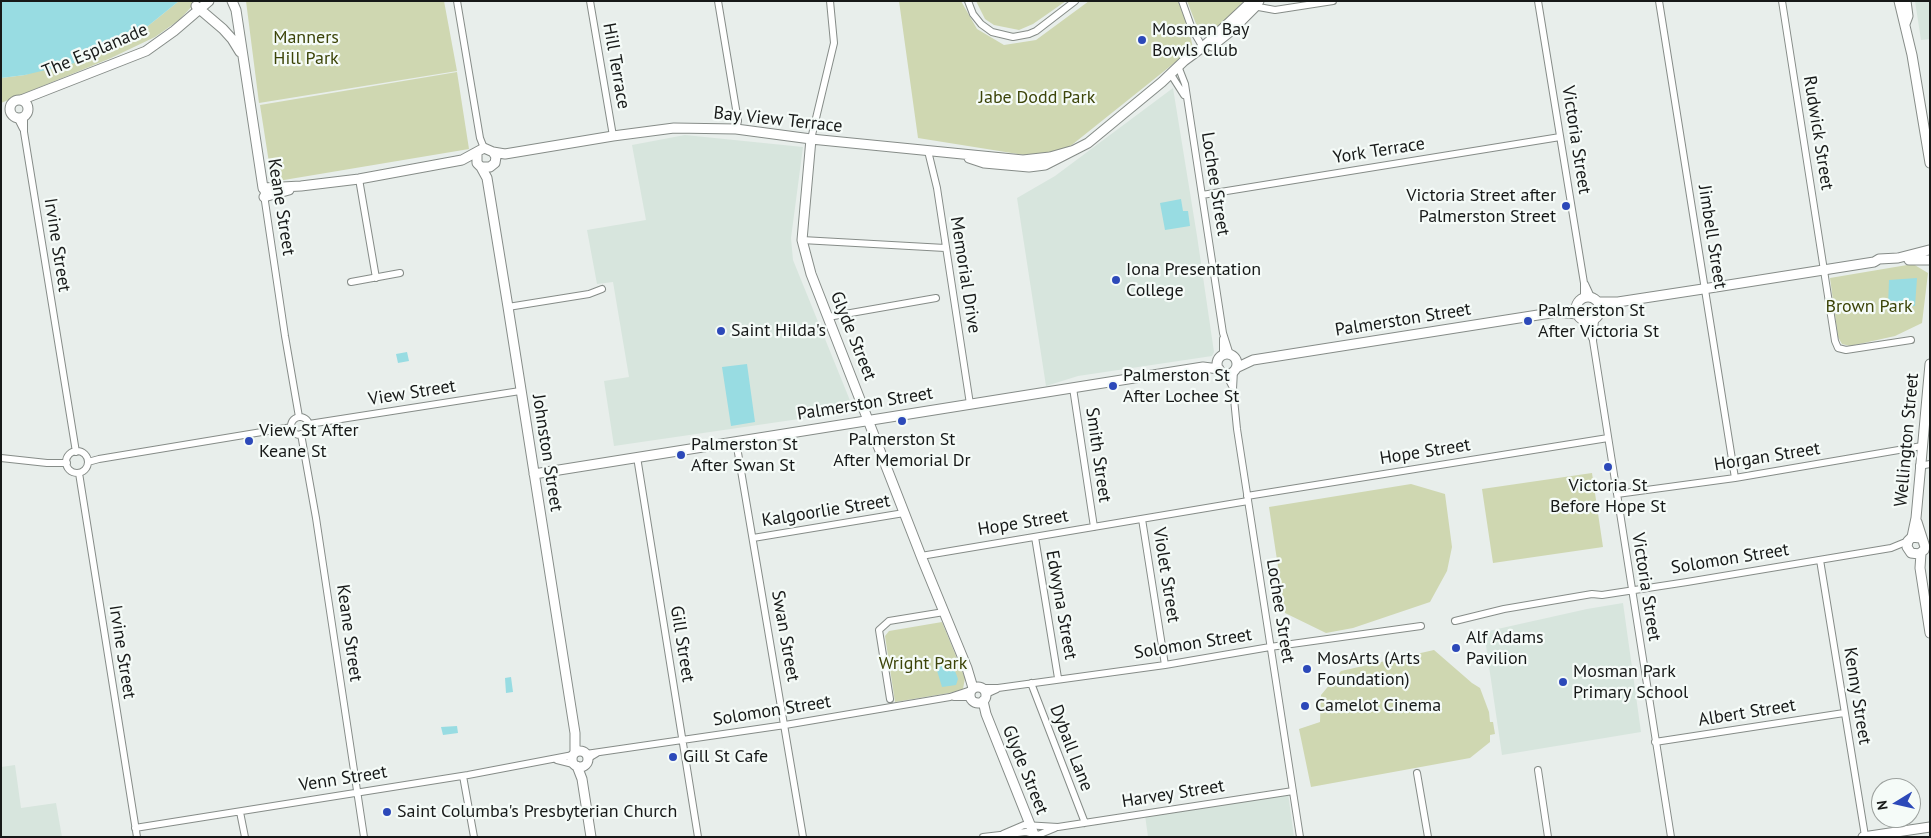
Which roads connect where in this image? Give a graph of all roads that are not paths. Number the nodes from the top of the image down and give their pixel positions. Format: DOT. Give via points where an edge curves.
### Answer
graph roads {
  1 [pos="210,1"];
  2 [pos="232,1"];
  3 [pos="456,1"];
  4 [pos="590,1"];
  5 [pos="718,1"];
  6 [pos="830,1"];
  7 [pos="968,1"];
  8 [pos="1076,1"];
  9 [pos="1182,1"];
  10 [pos="1333,1"];
  11 [pos="1538,1"];
  12 [pos="1659,1"];
  13 [pos="1782,1"];
  14 [pos="1900,1"];
  15 [pos="1906,1"];
  16 [pos="1255,3"];
  17 [pos="199,6"];
  18 [pos="1905,24"];
  19 [pos="1207,47"];
  20 [pos="243,57"];
  21 [pos="1175,72"];
  22 [pos="24,103"];
  23 [pos="6,107"];
  24 [pos="20,117"];
  25 [pos="736,129"];
  26 [pos="613,136"];
  27 [pos="1560,137"];
  28 [pos="811,139"];
  29 [pos="928,151"];
  30 [pos="485,158"];
  31 [pos="1930,163"];
  32 [pos="359,179"];
  33 [pos="301,186"];
  34 [pos="263,188"];
  35 [pos="1202,195"];
  36 [pos="264,198"];
  37 [pos="802,240"];
  38 [pos="945,248"];
  39 [pos="1930,250"];
  40 [pos="1930,261"];
  41 [pos="1874,262"];
  42 [pos="1824,269"];
  43 [pos="400,273"];
  44 [pos="376,278"];
  45 [pos="351,282"];
  46 [pos="1706,288"];
  47 [pos="602,289"];
  48 [pos="936,298"];
  49 [pos="1590,302"];
  50 [pos="508,307"];
  51 [pos="1557,312"];
  52 [pos="828,317"];
  53 [pos="1580,317"];
  54 [pos="1595,320"];
  55 [pos="1911,340"];
  56 [pos="1593,341"];
  57 [pos="1227,363"];
  58 [pos="1930,364"];
  59 [pos="1073,388"];
  60 [pos="520,391"];
  61 [pos="970,404"];
  62 [pos="299,417"];
  63 [pos="868,420"];
  64 [pos="309,424"];
  65 [pos="292,427"];
  66 [pos="301,434"];
  67 [pos="1608,438"];
  68 [pos="736,441"];
  69 [pos="1922,446"];
  70 [pos="76,452"];
  71 [pos="637,456"];
  72 [pos="1,458"];
  73 [pos="88,462"];
  74 [pos="67,463"];
  75 [pos="1930,464"];
  76 [pos="1920,466"];
  77 [pos="79,473"];
  78 [pos="534,474"];
  79 [pos="1735,478"];
  80 [pos="1617,494"];
  81 [pos="1248,498"];
  82 [pos="904,513"];
  83 [pos="1142,519"];
  84 [pos="1094,527"];
  85 [pos="1035,536"];
  86 [pos="753,538"];
  87 [pos="1919,545"];
  88 [pos="921,556"];
  89 [pos="1820,560"];
  90 [pos="1632,590"];
  91 [pos="944,612"];
  92 [pos="1455,621"];
  93 [pos="1422,626"];
  94 [pos="1930,634"];
  95 [pos="1270,647"];
  96 [pos="1165,665"];
  97 [pos="1058,678"];
  98 [pos="1031,683"];
  99 [pos="978,693"];
  100 [pos="890,699"];
  101 [pos="1844,713"];
  102 [pos="785,726"];
  103 [pos="682,741"];
  104 [pos="1656,742"];
  105 [pos="580,758"];
  106 [pos="1538,770"];
  107 [pos="1417,773"];
  108 [pos="463,776"];
  109 [pos="1293,791"];
  110 [pos="357,792"];
  111 [pos="240,812"];
  112 [pos="1085,823"];
  113 [pos="1030,825"];
  114 [pos="1058,827"];
  115 [pos="1930,827"];
  116 [pos="135,828"];
  117 [pos="1003,834"];
  118 [pos="1034,835"];
  119 [pos="137,837"];
  120 [pos="245,837"];
  121 [pos="364,837"];
  122 [pos="474,837"];
  123 [pos="592,837"];
  124 [pos="698,837"];
  125 [pos="802,837"];
  126 [pos="983,837"];
  127 [pos="1300,837"];
  128 [pos="1428,837"];
  129 [pos="1548,837"];
  130 [pos="1671,837"];
  131 [pos="1864,837"];
  1 -- 17 [label="street, The Esplanade"];
  2 -- 20 [label="street, Keane Street"];
  3 -- 30 [label="street, Johnston Street"];
  4 -- 26 [label="street, Hill Terrace"];
  5 -- 25 [label="street" via="738,121"];
  6 -- 28 [label="street, Glyde Street" via="834,43"];
  7 -- 8 [label="street" via="972,14 981,24 992,32 1013,37 1036,31"];
  9 -- 19 [label="street" via="1192,29"];
  10 -- 16 [label="street" via="1275,10"];
  11 -- 27 [label="street, Victoria Street"];
  12 -- 46 [label="street, Jimbell Street"];
  13 -- 42 [label="street, Rudwick Street"];
  14 -- 18 [label="street"];
  15 -- 18 [label="street" via="1908,16"];
  16 -- 19 [label="street, Bay View Terrace"];
  17 -- 20 [label="street" via="232,39"];
  17 -- 22 [label="street, The Esplanade" via="174,31 146,51 36,94"];
  18 -- 31 [label="street"];
  19 -- 21 [label="street, Bay View Terrace"];
  20 -- 34 [label="street, Keane Street"];
  21 -- 29 [label="street, Bay View Terrace" via="1088,143 1050,158 1031,160"];
  21 -- 35 [label="street, Lochee Street" via="1184,84"];
  22 -- 23 [label="street" via="16,100"];
  22 -- 24 [label="street" via="27,111"];
  23 -- 24 [label="street"];
  24 -- 70 [label="street, Irvine Street"];
  25 -- 26 [label="street, Bay View Terrace" via="674,128"];
  25 -- 28 [label="street, Bay View Terrace"];
  26 -- 30 [label="street, Bay View Terrace"];
  27 -- 35 [label="street, York Terrace"];
  27 -- 49 [label="street, Victoria Street" via="1584,283"];
  28 -- 29 [label="street, Bay View Terrace"];
  28 -- 37 [label="street, Glyde Street"];
  29 -- 38 [label="street, Memorial Drive"];
  30 -- 32 [label="street"];
  30 -- 50 [label="street, Johnston Street"];
  32 -- 33 [label="street"];
  32 -- 44 [label="street"];
  33 -- 34 [label="street"];
  33 -- 36 [label="street"];
  34 -- 36 [label="street, Keane Street"];
  35 -- 57 [label="street, Lochee Street"];
  36 -- 62 [label="street, Keane Street"];
  37 -- 38 [label="street"];
  37 -- 52 [label="street, Glyde Street" via="810,274"];
  38 -- 61 [label="street, Memorial Drive"];
  39 -- 40 [label="street"];
  39 -- 41 [label="street, Palmerston Street"];
  40 -- 41 [label="street, Palmerston Street"];
  41 -- 42 [label="street, Palmerston Street"];
  42 -- 46 [label="street, Palmerston Street"];
  42 -- 55 [label="street, Rudwick Street" via="1838,348 1846,350"];
  43 -- 44 [label="street"];
  44 -- 45 [label="street"];
  46 -- 49 [label="street, Palmerston Street" via="1618,302"];
  46 -- 79 [label="street, Jimbell Street"];
  47 -- 50 [label="street"];
  48 -- 52 [label="street"];
  49 -- 51 [label="street, Palmerston Street"];
  49 -- 53 [label="street"];
  49 -- 54 [label="street"];
  50 -- 60 [label="street, Johnston Street"];
  51 -- 53 [label="street, Palmerston Street"];
  51 -- 57 [label="street, Palmerston Street"];
  52 -- 63 [label="street, Glyde Street"];
  53 -- 54 [label="street, Palmerston Street" via="1587,321"];
  53 -- 56 [label="street, Victoria Street"];
  54 -- 56 [label="street, Victoria Street"];
  56 -- 67 [label="street, Victoria Street"];
  57 -- 59 [label="street, Palmerston Street"];
  57 -- 81 [label="street, Lochee Street"];
  58 -- 69 [label="street, Wellington Street"];
  59 -- 61 [label="street, Palmerston Street"];
  59 -- 84 [label="street, Smith Street"];
  60 -- 64 [label="street, View Street"];
  60 -- 78 [label="street, Johnston Street"];
  61 -- 63 [label="street, Palmerston Street"];
  62 -- 64 [label="street"];
  62 -- 65 [label="street" via="292,422"];
  63 -- 68 [label="street, Palmerston Street"];
  63 -- 82 [label="street, Glyde Street"];
  64 -- 66 [label="street" via="308,430"];
  65 -- 66 [label="street" via="294,432"];
  65 -- 73 [label="street"];
  66 -- 110 [label="street, Keane Street"];
  67 -- 80 [label="street, Victoria Street"];
  67 -- 81 [label="street, Hope Street"];
  68 -- 71 [label="street, Palmerston Street"];
  68 -- 86 [label="street, Swan Street"];
  69 -- 76 [label="street, Wellington Street"];
  69 -- 79 [label="street, Horgan Street"];
  70 -- 73 [label="street" via="83,453"];
  70 -- 74 [label="street" via="70,454"];
  71 -- 78 [label="street, Palmerston Street"];
  71 -- 103 [label="street, Gill Street"];
  72 -- 74 [label="street"];
  73 -- 77 [label="street"];
  74 -- 77 [label="street" via="72,472"];
  75 -- 76 [label="street"];
  76 -- 87 [label="street, Wellington Street" via="1916,518"];
  77 -- 116 [label="street, Irvine Street"];
  78 -- 105 [label="street, Johnston Street"];
  79 -- 80 [label="street, Horgan Street"];
  80 -- 90 [label="street, Victoria Street"];
  81 -- 83 [label="street, Hope Street"];
  81 -- 95 [label="street, Lochee Street"];
  82 -- 86 [label="street, Kalgoorlie Street"];
  82 -- 88 [label="street, Glyde Street"];
  83 -- 84 [label="street, Hope Street"];
  83 -- 96 [label="street, Violet Street"];
  84 -- 85 [label="street, Hope Street"];
  85 -- 88 [label="street, Hope Street"];
  85 -- 97 [label="street, Edwyna Street"];
  86 -- 102 [label="street, Swan Street"];
  87 -- 89 [label="street, Solomon Street"];
  87 -- 94 [label="street, Wellington Street"];
  88 -- 91 [label="street, Glyde Street"];
  89 -- 90 [label="street, Solomon Street"];
  89 -- 101 [label="street, Kenny Street"];
  90 -- 92 [label="street, Solomon Street" via="1504,609"];
  90 -- 104 [label="street, Victoria Street"];
  91 -- 99 [label="street, Glyde Street"];
  91 -- 100 [label="street" via="889,621 880,630"];
  93 -- 95 [label="street, Solomon Street"];
  95 -- 96 [label="street, Solomon Street"];
  95 -- 109 [label="street, Lochee Street"];
  96 -- 97 [label="street, Solomon Street"];
  97 -- 98 [label="street, Solomon Street"];
  98 -- 99 [label="street, Solomon Street"];
  98 -- 112 [label="street, Dyball Lane"];
  99 -- 102 [label="street, Solomon Street"];
  99 -- 113 [label="street, Glyde Street"];
  101 -- 104 [label="street, Albert Street"];
  101 -- 131 [label="street, Kenny Street"];
  102 -- 103 [label="street, Solomon Street"];
  102 -- 125 [label="street, Swan Street"];
  103 -- 105 [label="street, Solomon Street" via="598,752"];
  103 -- 124 [label="street, Gill Street"];
  104 -- 130 [label="street, Victoria Street"];
  105 -- 108 [label="street, Venn Street" via="556,759"];
  105 -- 123 [label="street, Johnston Street"];
  106 -- 129 [label="street"];
  107 -- 128 [label="street"];
  108 -- 110 [label="street, Venn Street"];
  108 -- 122 [label="street"];
  109 -- 112 [label="street, Harvey Street"];
  109 -- 127 [label="street, Lochee Street"];
  110 -- 111 [label="street, Venn Street"];
  110 -- 121 [label="street, Keane Street"];
  111 -- 116 [label="street, Venn Street"];
  111 -- 120 [label="street"];
  112 -- 114 [label="street, Harvey Street"];
  113 -- 114 [label="street, Harvey Street"];
  113 -- 117 [label="street, Harvey Street"];
  113 -- 118 [label="street, Glyde Street"];
  114 -- 118 [label="street, Harvey Street"];
  115 -- 131 [label="street"];
  116 -- 119 [label="street, Irvine Street"];
  117 -- 118 [label="street, Harvey Street" via="1026,832"];
  117 -- 126 [label="street, Harvey Street"];
}
